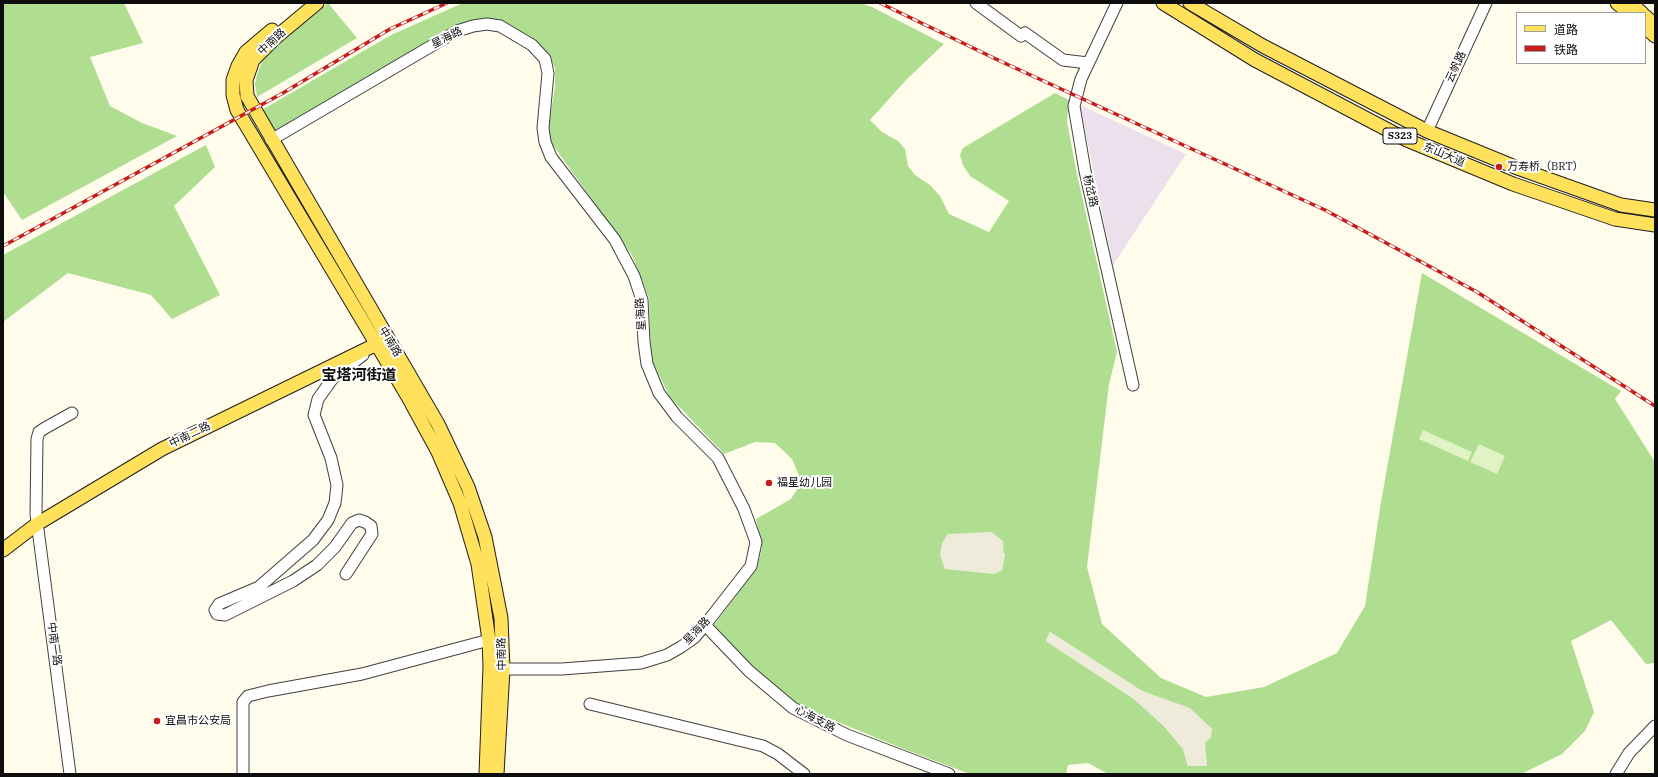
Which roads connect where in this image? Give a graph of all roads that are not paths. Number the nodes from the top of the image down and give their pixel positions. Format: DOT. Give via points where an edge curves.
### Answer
graph roads {
  1 [pos="304,3"];
  2 [pos="318,3"];
  3 [pos="976,3"];
  4 [pos="1117,3"];
  5 [pos="1163,3"];
  6 [pos="1190,3"];
  7 [pos="1486,3"];
  8 [pos="1617,3"];
  9 [pos="1630,3"];
  10 [pos="1627,12"];
  11 [pos="1641,12"];
  12 [pos="1646,17"];
  13 [pos="1655,24"];
  14 [pos="1646,28"];
  15 [pos="1655,36"];
  16 [pos="1088,63"];
  17 [pos="1426,131"];
  18 [pos="271,140"];
  19 [pos="1655,210"];
  20 [pos="1655,225"];
  21 [pos="380,338"];
  22 [pos="1133,385"];
  23 [pos="72,413"];
  24 [pos="36,519"];
  25 [pos="3,539"];
  26 [pos="3,550"];
  27 [pos="346,574"];
  28 [pos="705,625"];
  29 [pos="489,640"];
  30 [pos="503,669"];
  31 [pos="590,704"];
  32 [pos="1655,726"];
  33 [pos="70,774"];
  34 [pos="243,774"];
  35 [pos="486,774"];
  36 [pos="498,774"];
  37 [pos="804,774"];
  38 [pos="949,774"];
  39 [pos="1616,774"];
  1 -- 21 [label="main road, 中南路" via="246,52 233,80 233,95 237,110 248,130"];
  2 -- 18 [label="main road, 中南路" via="260,51 248,71 246,96"];
  3 -- 16 [label="street" via="1021,36 1025,32 1063,60"];
  4 -- 16 [label="street, 杨岔路"];
  5 -- 20 [label="main road, 东山大道 / S323" via="1255,60 1407,140 1513,184 1608,217"];
  6 -- 17 [label="main road, 东山大道" via="1263,46"];
  7 -- 17 [label="street, 云帆路"];
  8 -- 10 [label="main road"];
  9 -- 11 [label="main road"];
  12 -- 13 [label="main road"];
  14 -- 15 [label="main road"];
  16 -- 22 [label="street, 杨岔路" via="1074,106 1085,171"];
  17 -- 19 [label="main road, 东山大道" via="1520,169 1621,205"];
  18 -- 21 [label="main road, 中南路"];
  18 -- 28 [label="street, 星海路" via="457,31 473,26 500,26 532,45 545,59 548,73 543,128 551,157 615,240 634,276 642,300 647,364 659,393 678,417 718,458 744,508 756,542 751,566"];
  21 -- 24 [label="main road, 中南二路" via="156,442"];
  21 -- 27 [label="street" via="333,378 318,399 314,415 331,458 337,485 335,502 328,520 313,540 259,587 219,604 215,610 218,614 225,614 293,581 317,565 352,523 359,520 371,526 372,534"];
  21 -- 29 [label="main road, 中南路" via="438,452 460,503 478,564"];
  21 -- 30 [label="main road, 中南路" via="438,424 471,494 485,537 501,618"];
  23 -- 24 [label="street, 中南一路" via="45,428 36,439"];
  24 -- 25 [label="main road, 中南二路"];
  24 -- 26 [label="main road, 中南二路"];
  24 -- 33 [label="street, 中南一路"];
  28 -- 30 [label="street, 星海路" via="694,638 681,647 667,655 641,663 562,669"];
  28 -- 38 [label="street, 心海支路" via="749,671 793,708 848,736"];
  29 -- 34 [label="street" via="362,674 248,696 243,702"];
  29 -- 35 [label="main road, 中南路"];
  30 -- 36 [label="main road, 中南路"];
  31 -- 37 [label="street" via="763,746"];
  32 -- 39 [label="street" via="1629,753"];
}
